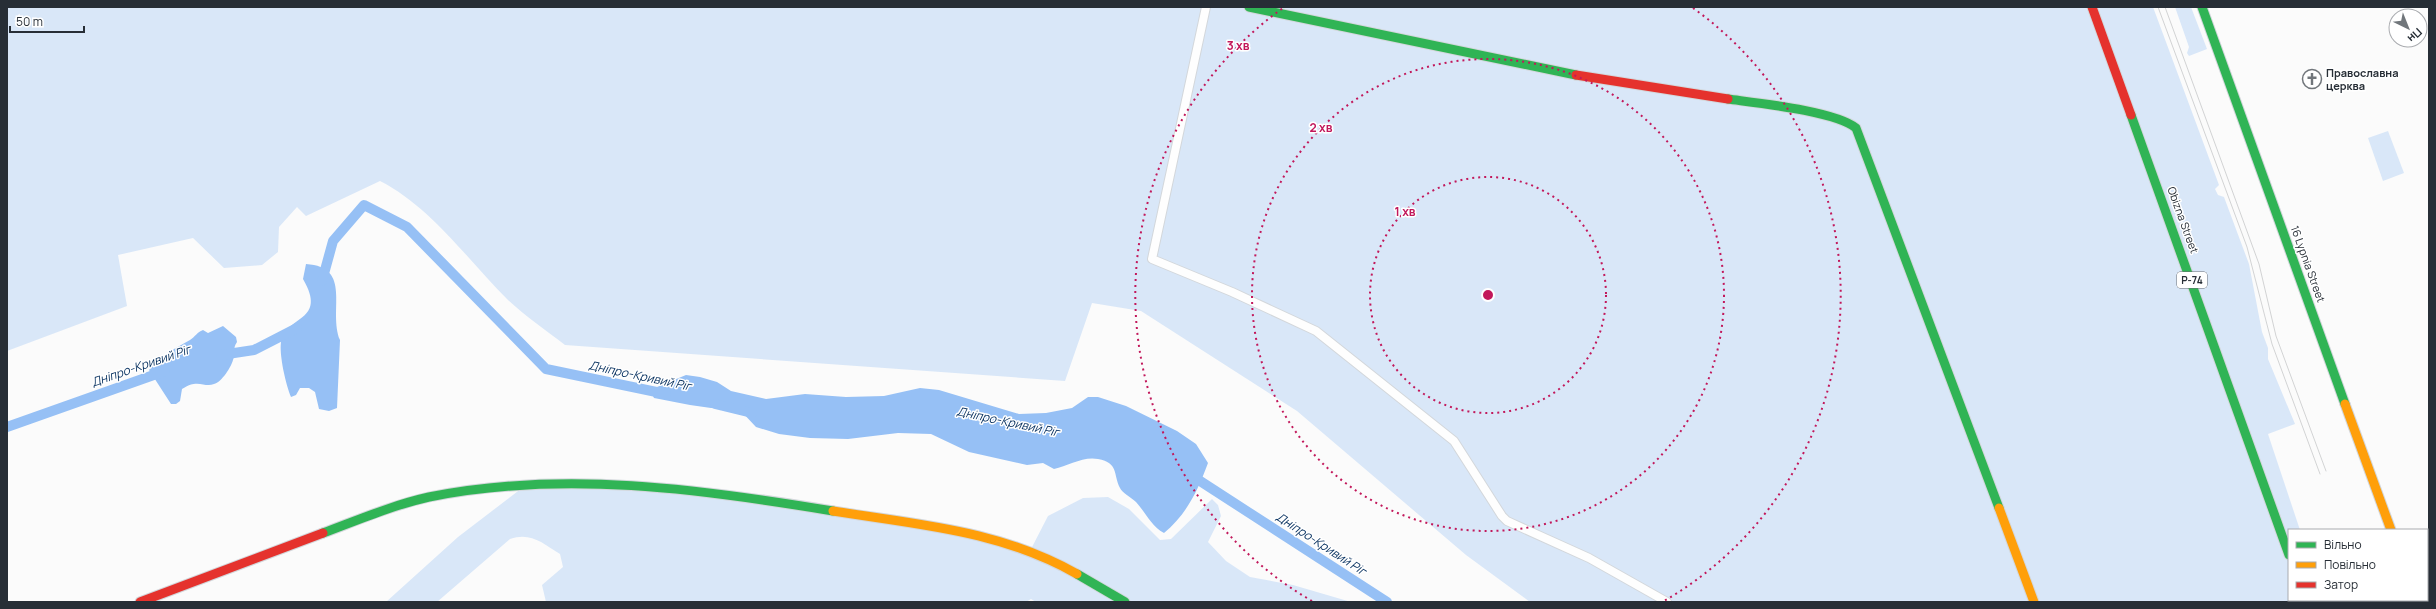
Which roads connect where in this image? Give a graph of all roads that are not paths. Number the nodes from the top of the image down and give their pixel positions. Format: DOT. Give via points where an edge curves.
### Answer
graph roads {
  1 [pos="1206,7"];
  2 [pos="1249,7"];
  3 [pos="2092,7"];
  4 [pos="2202,7"];
  5 [pos="2392,529"];
  6 [pos="2288,552"];
  7 [pos="140,602"];
  8 [pos="1125,602"];
  9 [pos="1667,602"];
  10 [pos="2034,602"];
  1 -- 9 [label="street" via="1152,259 1316,331 1454,441 1507,521 1589,558"];
  2 -- 10 [label="street" via="1566,73 1669,92 1763,104 1850,123 1860,137"];
  3 -- 6 [label="street, Obizna Street / Р-74"];
  4 -- 5 [label="street, 16 Lypnia Street"];
  7 -- 8 [label="street" via="322,533 428,498 497,488 556,484 667,489 821,508 973,533 1030,551 1079,574"];
}
